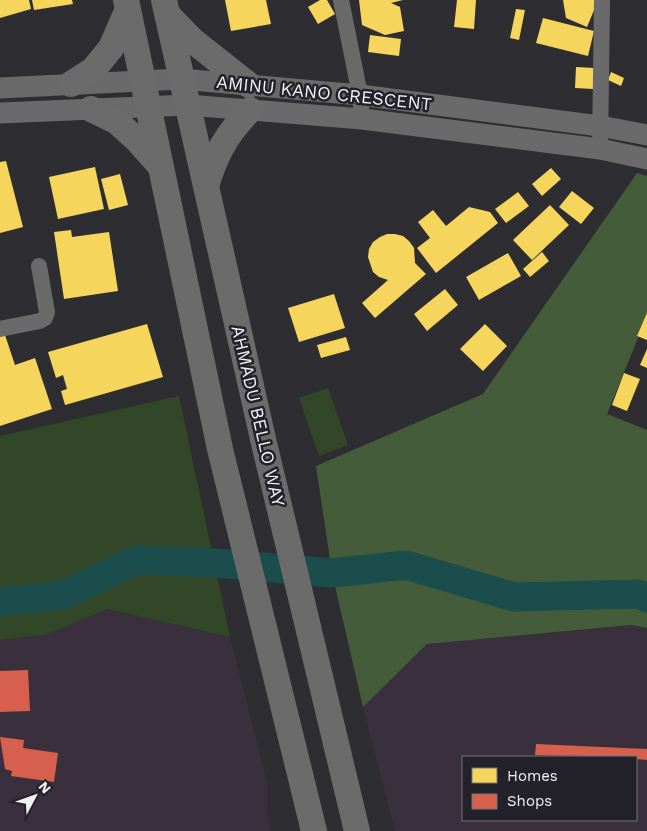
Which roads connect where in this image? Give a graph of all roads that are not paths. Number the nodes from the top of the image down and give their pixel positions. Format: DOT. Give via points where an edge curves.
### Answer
graph roads {
  1 [pos="341,0"];
  2 [pos="602,0"];
  3 [pos="127,4"];
  4 [pos="165,7"];
  5 [pos="181,79"];
  6 [pos="144,81"];
  7 [pos="71,84"];
  8 [pos="0,88"];
  9 [pos="360,94"];
  10 [pos="250,98"];
  11 [pos="188,105"];
  12 [pos="149,107"];
  13 [pos="91,109"];
  14 [pos="0,113"];
  15 [pos="362,119"];
  16 [pos="600,126"];
  17 [pos="647,135"];
  18 [pos="600,149"];
  19 [pos="647,159"];
  20 [pos="162,168"];
  21 [pos="206,186"];
  22 [pos="39,266"];
  23 [pos="0,328"];
  24 [pos="314,831"];
  25 [pos="357,831"];
  1 -- 9 [label="street"];
  2 -- 16 [label="street"];
  3 -- 6 [label="main road"];
  3 -- 7 [label="main road" via="110,48 93,70"];
  4 -- 5 [label="main road, AHMADU BELLO WAY"];
  4 -- 10 [label="main road" via="192,40"];
  5 -- 6 [label="street, AMINU KANO CRESCENT"];
  5 -- 10 [label="street, AMINU KANO CRESCENT"];
  5 -- 11 [label="main road, AHMADU BELLO WAY"];
  6 -- 7 [label="street, AMINU KANO CRESCENT"];
  6 -- 12 [label="main road"];
  7 -- 8 [label="street, AMINU KANO CRESCENT"];
  9 -- 10 [label="street, AMINU KANO CRESCENT"];
  9 -- 15 [label="street"];
  9 -- 16 [label="street, AMINU KANO CRESCENT"];
  10 -- 11 [label="street, AMINU KANO CRESCENT"];
  10 -- 15 [label="street, AMINU KANO CRESCENT"];
  10 -- 21 [label="main road" via="214,160"];
  11 -- 12 [label="street, AMINU KANO CRESCENT"];
  11 -- 21 [label="main road, AHMADU BELLO WAY"];
  12 -- 13 [label="street, AMINU KANO CRESCENT"];
  12 -- 20 [label="main road"];
  13 -- 14 [label="street, AMINU KANO CRESCENT"];
  13 -- 20 [label="main road" via="116,121"];
  15 -- 18 [label="street, AMINU KANO CRESCENT"];
  16 -- 17 [label="street, AMINU KANO CRESCENT"];
  16 -- 18 [label="street"];
  18 -- 19 [label="street, AMINU KANO CRESCENT"];
  20 -- 24 [label="main road" via="220,449"];
  21 -- 25 [label="main road, AHMADU BELLO WAY" via="262,439"];
  22 -- 23 [label="street" via="47,312 45,318"];
}
